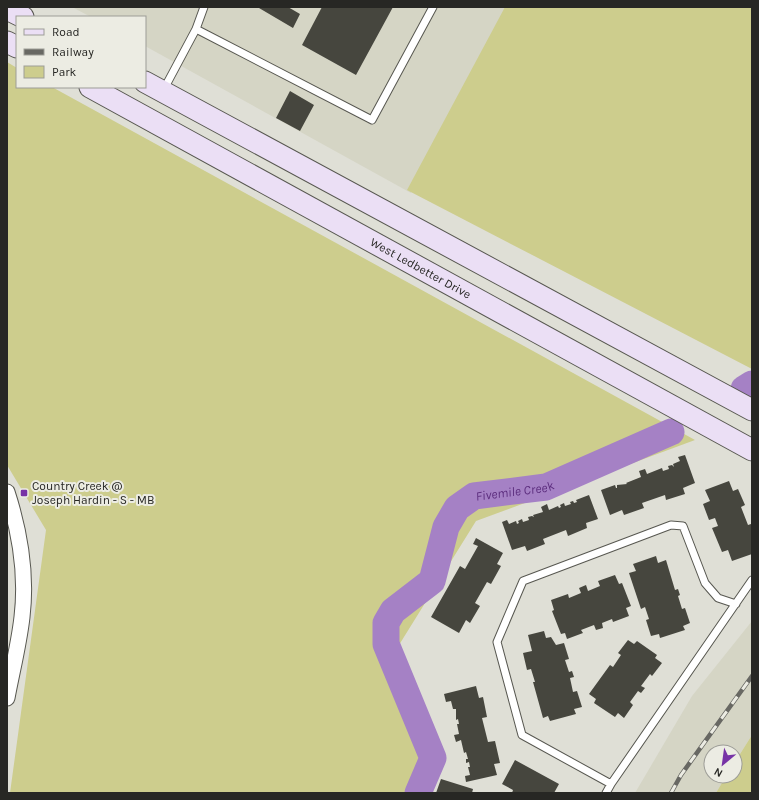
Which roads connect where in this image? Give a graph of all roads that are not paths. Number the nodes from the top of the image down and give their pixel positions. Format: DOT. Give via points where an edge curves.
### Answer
graph roads {
  1 [pos="204,7"];
  2 [pos="433,7"];
  3 [pos="7,9"];
  4 [pos="21,16"];
  5 [pos="196,29"];
  6 [pos="7,42"];
  7 [pos="16,46"];
  8 [pos="154,86"];
  9 [pos="92,88"];
  10 [pos="147,119"];
  11 [pos="324,178"];
  12 [pos="307,206"];
  13 [pos="752,410"];
  14 [pos="752,450"];
  15 [pos="7,492"];
  16 [pos="752,580"];
  17 [pos="736,604"];
  18 [pos="8,692"];
  19 [pos="611,784"];
  20 [pos="606,793"];
  1 -- 5 [label="lane"];
  2 -- 5 [label="lane" via="372,120"];
  3 -- 4 [label="main road"];
  5 -- 8 [label="lane"];
  6 -- 7 [label="main road"];
  8 -- 10 [label="main road"];
  8 -- 11 [label="main road"];
  9 -- 10 [label="main road, West Ledbetter Drive"];
  10 -- 12 [label="main road, West Ledbetter Drive"];
  11 -- 12 [label="main road"];
  11 -- 13 [label="main road"];
  12 -- 14 [label="main road, West Ledbetter Drive"];
  15 -- 18 [label="street" via="15,516 24,569 22,616"];
  16 -- 17 [label="lane"];
  17 -- 19 [label="lane"];
  17 -- 19 [label="lane" via="718,598 704,583 683,526 671,525 523,581 497,642 522,735"];
  19 -- 20 [label="lane"];
}
